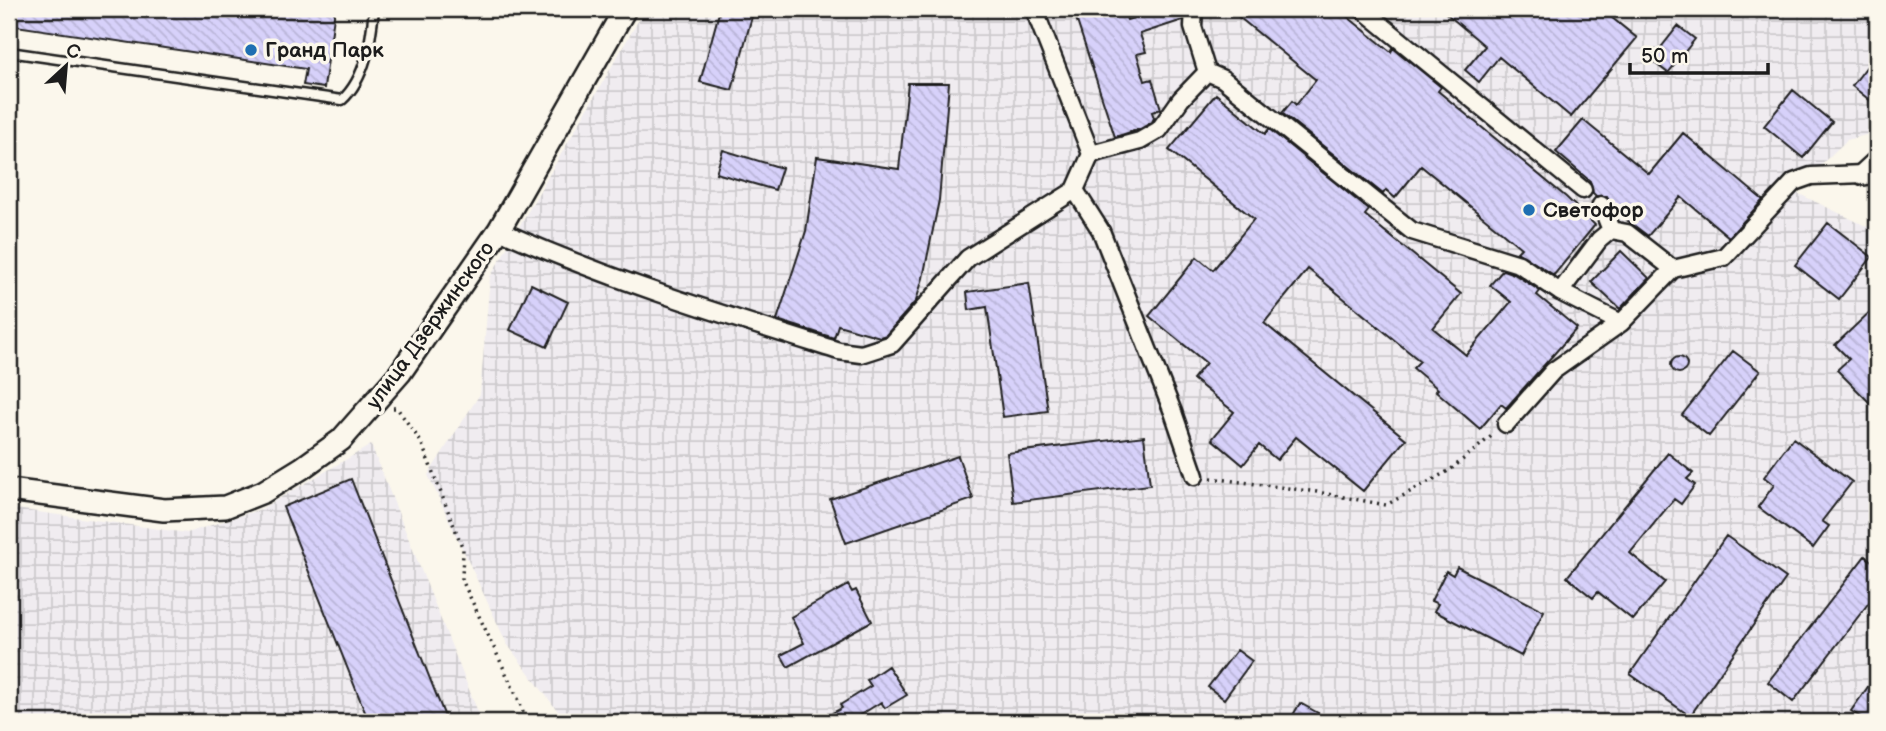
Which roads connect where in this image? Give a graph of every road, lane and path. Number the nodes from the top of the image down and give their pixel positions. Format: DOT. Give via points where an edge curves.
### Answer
graph roads {
  1 [pos="374,9"];
  2 [pos="625,9"];
  3 [pos="1034,9"];
  4 [pos="1194,9"];
  5 [pos="1363,9"];
  6 [pos="9,52"];
  7 [pos="1207,72"];
  8 [pos="1091,154"];
  9 [pos="1871,168"];
  10 [pos="1075,190"];
  11 [pos="1583,190"];
  12 [pos="1601,205"];
  13 [pos="499,230"];
  14 [pos="1611,230"];
  15 [pos="1673,269"];
  16 [pos="1560,292"];
  17 [pos="1621,323"];
  18 [pos="370,409"];
  19 [pos="1506,424"];
  20 [pos="1195,476"];
  21 [pos="9,490"];
  22 [pos="526,722"];
  1 -- 6 [label="lane" via="362,72 342,100"];
  2 -- 13 [label="main road, улица Дзержинского"];
  3 -- 8 [label="street"];
  4 -- 7 [label="street" via="1193,27"];
  5 -- 11 [label="street"];
  7 -- 8 [label="street" via="1159,130 1140,141"];
  7 -- 16 [label="street" via="1223,79 1412,231 1519,264"];
  8 -- 10 [label="street"];
  9 -- 15 [label="street" via="1794,182 1724,257"];
  10 -- 13 [label="street" via="968,258 892,344 861,354 692,306"];
  10 -- 20 [label="street" via="1101,230"];
  12 -- 14 [label="street"];
  13 -- 18 [label="main road, улица Дзержинского"];
  14 -- 15 [label="street" via="1627,233"];
  14 -- 16 [label="street"];
  15 -- 17 [label="street"];
  16 -- 17 [label="street"];
  17 -- 19 [label="street" via="1553,371"];
  18 -- 21 [label="main road, улица Дзержинского" via="341,440 302,468 225,507 164,510"];
  18 -- 22 [label="path" via="397,408 421,442 463,549 462,580"];
  19 -- 20 [label="path" via="1450,470 1386,505"];
}
